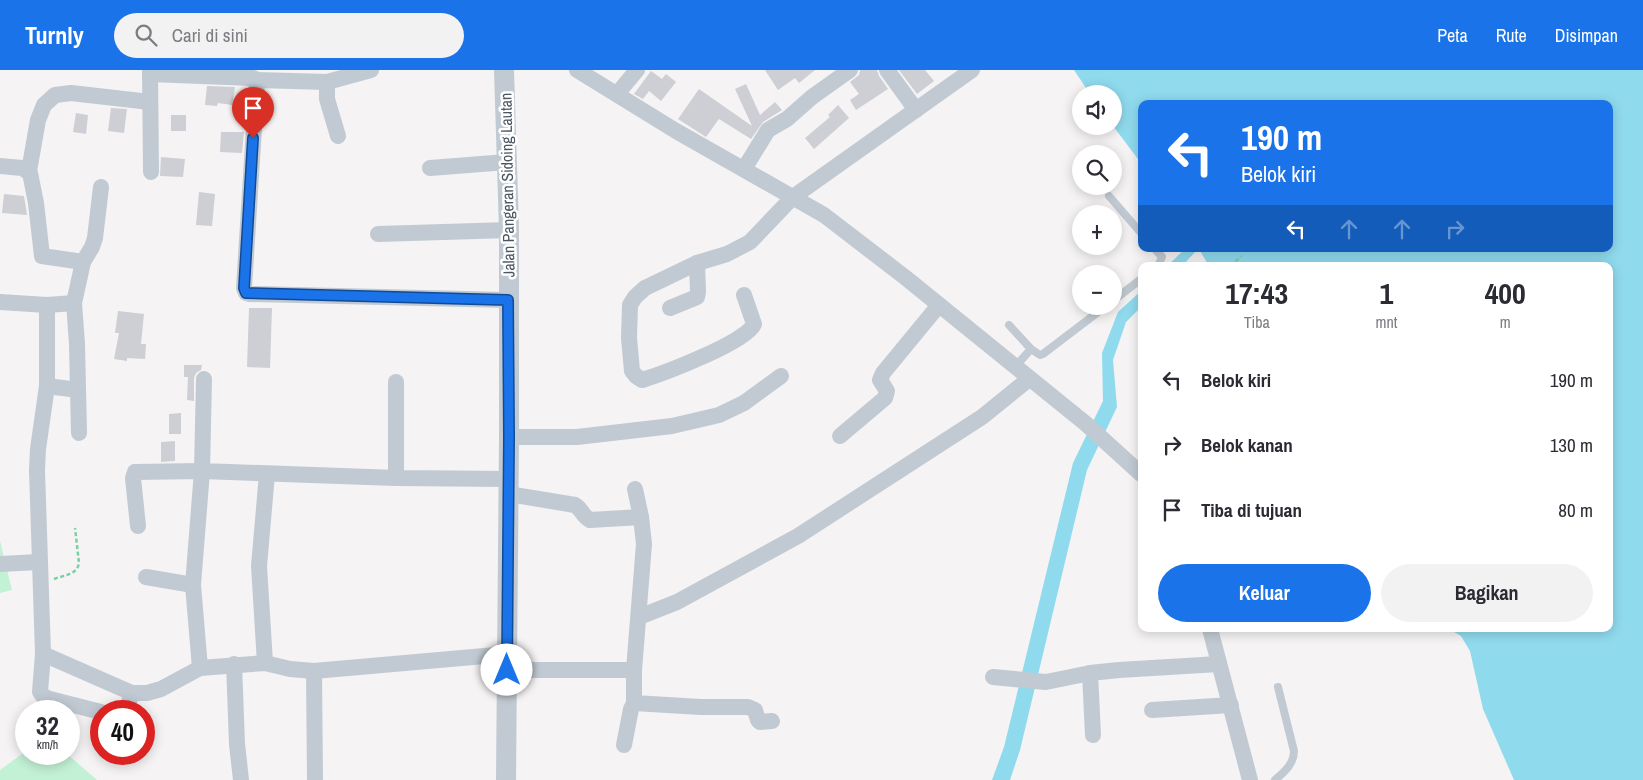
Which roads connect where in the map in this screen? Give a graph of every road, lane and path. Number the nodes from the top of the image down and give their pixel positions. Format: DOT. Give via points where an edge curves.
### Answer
graph roads {
  1 [pos="371,70"];
  2 [pos="504,70"];
  3 [pos="577,70"];
  4 [pos="637,70"];
  5 [pos="850,70"];
  6 [pos="887,70"];
  7 [pos="972,70"];
  8 [pos="150,72"];
  9 [pos="232,74"];
  10 [pos="257,80"];
  11 [pos="327,82"];
  12 [pos="617,94"];
  13 [pos="150,102"];
  14 [pos="916,110"];
  15 [pos="338,136"];
  16 [pos="507,162"];
  17 [pos="0,166"];
  18 [pos="430,168"];
  19 [pos="744,169"];
  20 [pos="29,171"];
  21 [pos="151,172"];
  22 [pos="102,187"];
  23 [pos="793,196"];
  24 [pos="1109,196"];
  25 [pos="509,230"];
  26 [pos="1138,230"];
  27 [pos="378,234"];
  28 [pos="1241,256"];
  29 [pos="83,262"];
  30 [pos="1234,262"];
  31 [pos="697,263"];
  32 [pos="1138,281"];
  33 [pos="1122,294"];
  34 [pos="744,295"];
  35 [pos="508,300"];
  36 [pos="0,302"];
  37 [pos="74,303"];
  38 [pos="47,305"];
  39 [pos="939,305"];
  40 [pos="670,308"];
  41 [pos="1094,315"];
  42 [pos="1009,325"];
  43 [pos="1031,349"];
  44 [pos="1015,367"];
  45 [pos="781,376"];
  46 [pos="204,379"];
  47 [pos="1029,379"];
  48 [pos="396,382"];
  49 [pos="47,386"];
  50 [pos="78,390"];
  51 [pos="79,433"];
  52 [pos="840,436"];
  53 [pos="509,437"];
  54 [pos="202,471"];
  55 [pos="1138,471"];
  56 [pos="267,474"];
  57 [pos="396,478"];
  58 [pos="508,486"];
  59 [pos="635,489"];
  60 [pos="642,517"];
  61 [pos="138,526"];
  62 [pos="75,528"];
  63 [pos="40,562"];
  64 [pos="0,564"];
  65 [pos="146,577"];
  66 [pos="40,582"];
  67 [pos="193,585"];
  68 [pos="639,617"];
  69 [pos="1211,632"];
  70 [pos="43,654"];
  71 [pos="507,662"];
  72 [pos="265,663"];
  73 [pos="234,664"];
  74 [pos="1219,664"];
  75 [pos="200,668"];
  76 [pos="314,670"];
  77 [pos="634,670"];
  78 [pos="1090,673"];
  79 [pos="993,677"];
  80 [pos="1278,687"];
  81 [pos="132,693"];
  82 [pos="130,700"];
  83 [pos="634,703"];
  84 [pos="1231,705"];
  85 [pos="90,709"];
  86 [pos="1152,710"];
  87 [pos="772,721"];
  88 [pos="1093,736"];
  89 [pos="624,745"];
  90 [pos="241,780"];
  91 [pos="316,780"];
  92 [pos="506,780"];
  93 [pos="1250,780"];
  94 [pos="1275,780"];
  1 -- 11 [label="street"];
  2 -- 16 [label="street, Jalan Pangeran Sidoing Lautan"];
  3 -- 12 [label="street"];
  4 -- 12 [label="street"];
  5 -- 19 [label="street" via="768,130"];
  6 -- 14 [label="street"];
  7 -- 14 [label="street"];
  8 -- 9 [label="street"];
  8 -- 13 [label="street"];
  9 -- 10 [label="street"];
  10 -- 11 [label="street"];
  10 -- 35 [label="street" via="246,293"];
  11 -- 15 [label="street" via="327,99"];
  12 -- 19 [label="street"];
  13 -- 20 [label="street" via="65,94 48,100 40,113"];
  13 -- 21 [label="street"];
  14 -- 23 [label="street"];
  16 -- 18 [label="street"];
  16 -- 25 [label="street, Jalan Pangeran Sidoing Lautan"];
  17 -- 20 [label="street"];
  19 -- 23 [label="street"];
  20 -- 29 [label="street" via="42,256"];
  22 -- 29 [label="street" via="94,242"];
  23 -- 31 [label="street" via="750,242 727,254"];
  23 -- 39 [label="street" via="824,214"];
  24 -- 26 [label="lane"];
  25 -- 27 [label="street"];
  25 -- 35 [label="street, Jalan Pangeran Sidoing Lautan"];
  28 -- 30 [label="path"];
  29 -- 37 [label="street"];
  31 -- 34 [label="street" via="645,288 630,305 629,338 632,371 636,376 642,380 711,354 750,331 754,324"];
  31 -- 40 [label="street" via="697,297"];
  32 -- 33 [label="lane"];
  35 -- 53 [label="street, Jalan Pangeran Sidoing Lautan"];
  36 -- 38 [label="street"];
  37 -- 38 [label="street"];
  37 -- 50 [label="street"];
  38 -- 49 [label="street"];
  39 -- 44 [label="street"];
  39 -- 52 [label="street" via="883,373 880,380 887,391 885,398"];
  41 -- 43 [label="lane" via="1043,354"];
  42 -- 43 [label="lane"];
  43 -- 44 [label="lane"];
  44 -- 47 [label="street"];
  45 -- 53 [label="street" via="744,403 720,415 672,426 577,437"];
  46 -- 54 [label="street"];
  47 -- 55 [label="street" via="1085,423"];
  47 -- 68 [label="street" via="982,417 798,536 678,602"];
  48 -- 57 [label="street"];
  49 -- 50 [label="street"];
  49 -- 63 [label="street" via="38,449"];
  50 -- 51 [label="street"];
  53 -- 58 [label="street, Jalan Pangeran Sidoing Lautan"];
  54 -- 56 [label="street"];
  54 -- 61 [label="street" via="135,472 132,478"];
  54 -- 67 [label="street"];
  56 -- 57 [label="street"];
  56 -- 72 [label="street" via="259,566"];
  57 -- 58 [label="street"];
  58 -- 60 [label="street" via="575,504 590,520"];
  58 -- 71 [label="street, Jalan Pangeran Sidoing Lautan"];
  59 -- 60 [label="street"];
  60 -- 68 [label="street" via="644,544"];
  62 -- 66 [label="path" via="79,563 76,571"];
  63 -- 64 [label="street"];
  63 -- 66 [label="street"];
  65 -- 67 [label="street"];
  66 -- 70 [label="street"];
  67 -- 75 [label="street"];
  68 -- 77 [label="street"];
  69 -- 74 [label="street"];
  70 -- 81 [label="street"];
  70 -- 85 [label="street" via="41,694"];
  71 -- 76 [label="street"];
  71 -- 77 [label="street"];
  71 -- 92 [label="street, Jalan Pangeran Sidoing Lautan"];
  72 -- 73 [label="street"];
  72 -- 76 [label="street"];
  73 -- 75 [label="street"];
  73 -- 90 [label="street"];
  74 -- 78 [label="street"];
  74 -- 84 [label="street"];
  75 -- 81 [label="street" via="161,689"];
  76 -- 91 [label="street"];
  77 -- 83 [label="street"];
  78 -- 79 [label="street" via="1046,682"];
  78 -- 88 [label="street"];
  80 -- 94 [label="lane" via="1294,758"];
  81 -- 82 [label="street"];
  83 -- 87 [label="street" via="748,707 755,710 760,722"];
  83 -- 89 [label="street"];
  84 -- 86 [label="street"];
  84 -- 93 [label="street"];
}
